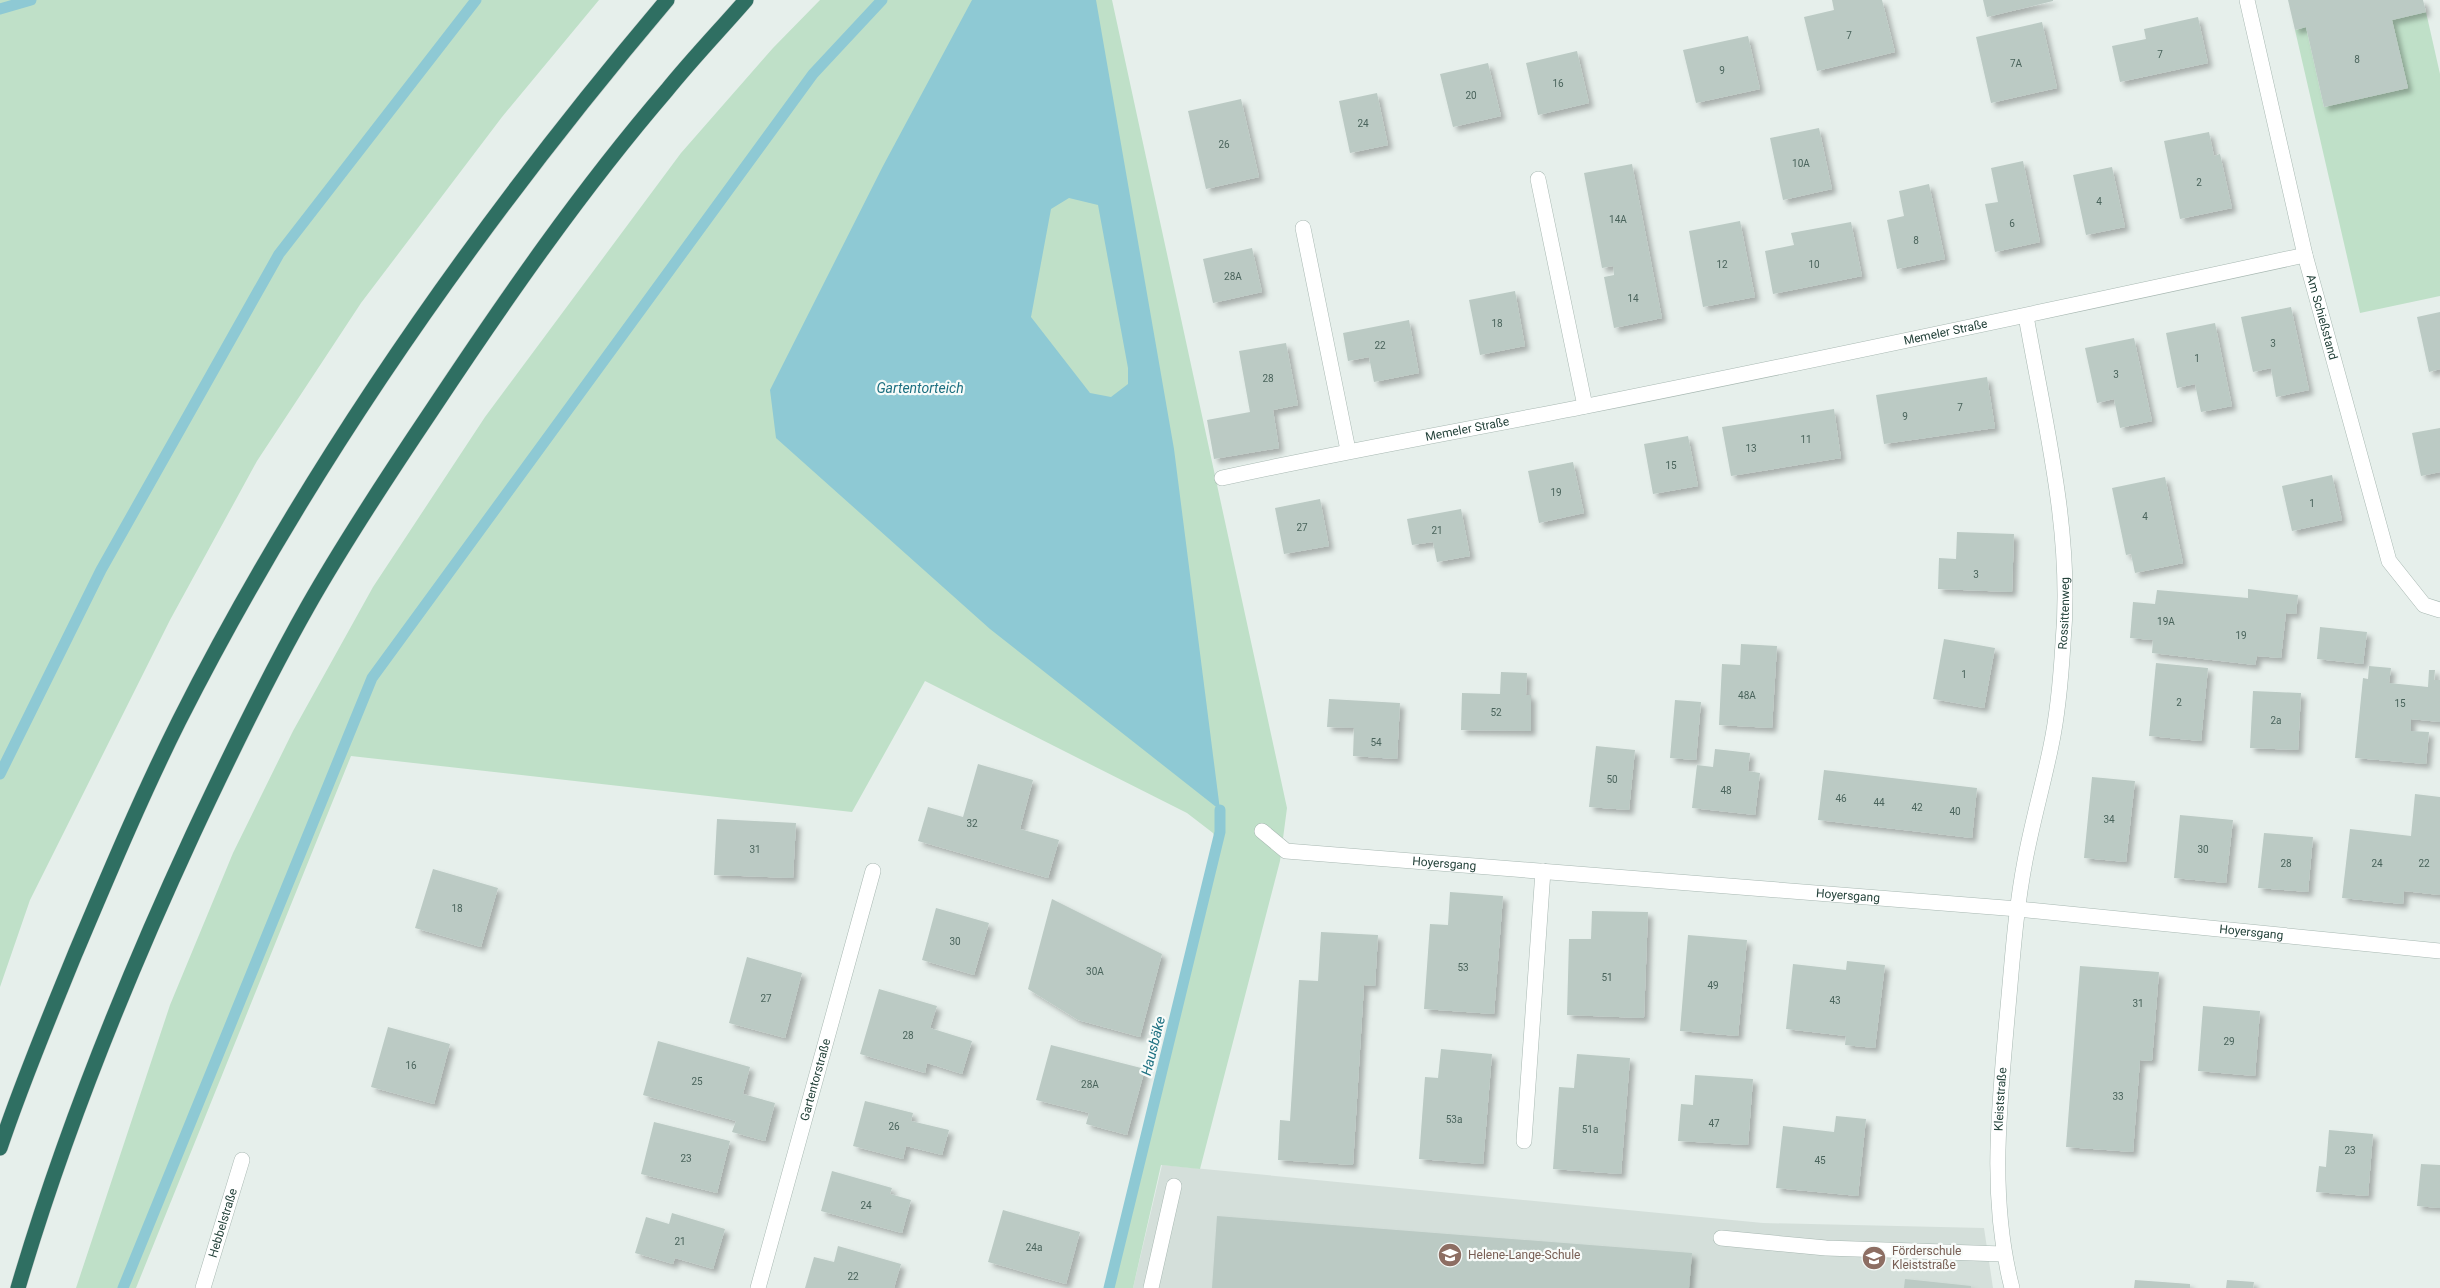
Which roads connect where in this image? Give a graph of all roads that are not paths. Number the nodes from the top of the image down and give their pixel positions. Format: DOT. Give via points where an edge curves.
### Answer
graph roads {
  1 [pos="667,0"];
  2 [pos="746,0"];
  3 [pos="2246,0"];
  4 [pos="1538,179"];
  5 [pos="1303,228"];
  6 [pos="2305,255"];
  7 [pos="2026,316"];
  8 [pos="1585,406"];
  9 [pos="1348,450"];
  10 [pos="1222,478"];
  11 [pos="2440,610"];
  12 [pos="1262,831"];
  13 [pos="873,871"];
  14 [pos="1543,871"];
  15 [pos="2018,910"];
  16 [pos="2440,951"];
  17 [pos="1524,1141"];
  18 [pos="0,1148"];
  19 [pos="242,1160"];
  20 [pos="1174,1186"];
  21 [pos="1720,1238"];
  22 [pos="2003,1254"];
  23 [pos="18,1288"];
  24 [pos="203,1288"];
  25 [pos="758,1288"];
  26 [pos="1151,1288"];
  27 [pos="2012,1288"];
  1 -- 18 [label="highway" via="592,88 440,293 341,437 271,553 179,721 109,872"];
  2 -- 23 [label="highway" via="665,91 571,211 383,483 308,606 233,748 165,894 100,1046"];
  3 -- 6 [label="street, Am Schießstand"];
  4 -- 8 [label="street"];
  5 -- 9 [label="street"];
  6 -- 7 [label="street, Memeler Straße"];
  6 -- 11 [label="street, Am Schießstand" via="2389,561 2424,605"];
  7 -- 8 [label="street, Memeler Straße"];
  7 -- 15 [label="street, Rossittenweg" via="2062,522 2066,584 2064,642 2052,743 2025,863"];
  8 -- 9 [label="street, Memeler Straße"];
  9 -- 10 [label="street, Memeler Straße"];
  12 -- 14 [label="street, Hoyersgang" via="1286,851"];
  13 -- 25 [label="street, Gartentorstraße"];
  14 -- 15 [label="street, Hoyersgang"];
  14 -- 17 [label="street"];
  15 -- 16 [label="street, Hoyersgang"];
  15 -- 22 [label="street, Kleiststraße" via="1997,1134"];
  19 -- 24 [label="street, Hebbelstraße"];
  20 -- 26 [label="street"];
  21 -- 22 [label="street" via="1826,1248"];
  22 -- 27 [label="street, Kleiststraße"];
}
